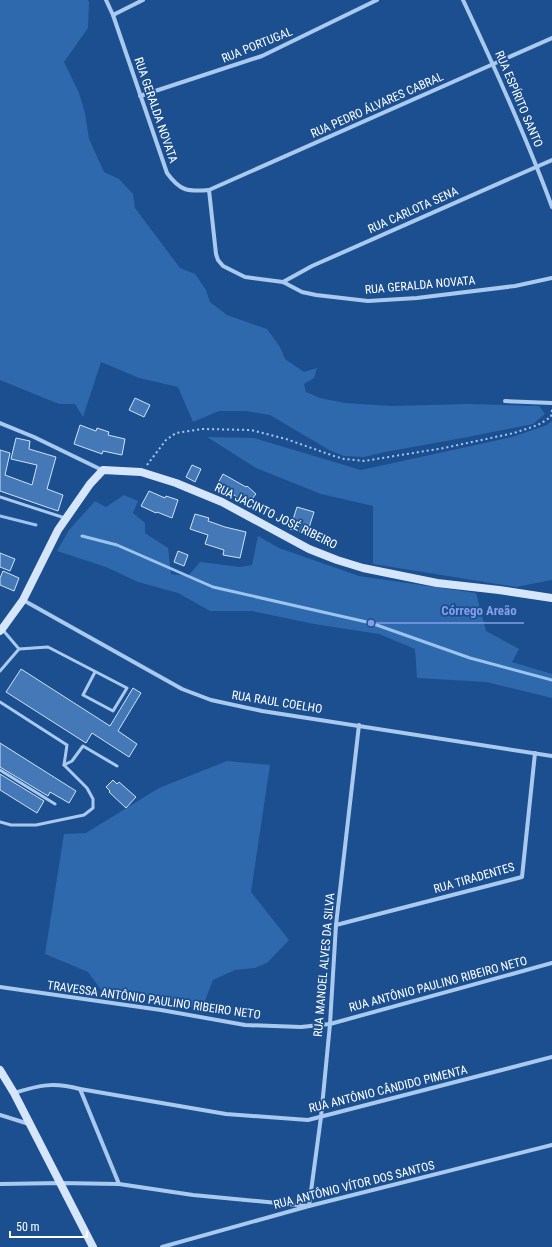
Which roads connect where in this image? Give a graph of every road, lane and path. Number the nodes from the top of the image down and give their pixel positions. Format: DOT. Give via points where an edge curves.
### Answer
graph roads {
  1 [pos="106,0"];
  2 [pos="143,0"];
  3 [pos="376,0"];
  4 [pos="463,0"];
  5 [pos="113,15"];
  6 [pos="552,38"];
  7 [pos="494,64"];
  8 [pos="140,96"];
  9 [pos="552,160"];
  10 [pos="537,167"];
  11 [pos="209,190"];
  12 [pos="552,207"];
  13 [pos="552,278"];
  14 [pos="283,282"];
  15 [pos="505,401"];
  16 [pos="552,403"];
  17 [pos="552,410"];
  18 [pos="0,423"];
  19 [pos="103,470"];
  20 [pos="141,472"];
  21 [pos="0,497"];
  22 [pos="66,519"];
  23 [pos="552,598"];
  24 [pos="23,600"];
  25 [pos="1,630"];
  26 [pos="19,649"];
  27 [pos="0,671"];
  28 [pos="95,672"];
  29 [pos="0,702"];
  30 [pos="359,725"];
  31 [pos="535,753"];
  32 [pos="552,756"];
  33 [pos="64,765"];
  34 [pos="117,766"];
  35 [pos="0,770"];
  36 [pos="55,804"];
  37 [pos="0,822"];
  38 [pos="336,925"];
  39 [pos="552,964"];
  40 [pos="0,988"];
  41 [pos="330,1024"];
  42 [pos="552,1058"];
  43 [pos="0,1070"];
  44 [pos="80,1089"];
  45 [pos="14,1093"];
  46 [pos="0,1116"];
  47 [pos="321,1117"];
  48 [pos="30,1124"];
  49 [pos="552,1145"];
  50 [pos="60,1183"];
  51 [pos="0,1184"];
  52 [pos="119,1184"];
  53 [pos="309,1206"];
  54 [pos="94,1247"];
  55 [pos="162,1247"];
  1 -- 5 [label="street, RUA GERALDA NOVATA"];
  2 -- 5 [label="street"];
  3 -- 8 [label="street, RUA PORTUGAL" via="262,56"];
  4 -- 7 [label="street, RUA ESPÍRITO SANTO"];
  5 -- 8 [label="street, RUA GERALDA NOVATA"];
  6 -- 7 [label="street, RUA PEDRO ÁLVARES CABRAL"];
  7 -- 10 [label="street, RUA ESPÍRITO SANTO"];
  7 -- 11 [label="street, RUA PEDRO ÁLVARES CABRAL"];
  8 -- 11 [label="street, RUA GERALDA NOVATA" via="166,172 171,179 188,191"];
  9 -- 10 [label="street, RUA CARLOTA SENA"];
  10 -- 12 [label="street, RUA ESPÍRITO SANTO"];
  10 -- 14 [label="street, RUA CARLOTA SENA" via="312,266"];
  11 -- 14 [label="street, RUA GERALDA NOVATA" via="218,260 223,266 245,277"];
  13 -- 14 [label="street, RUA GERALDA NOVATA" via="515,286 368,301 302,292"];
  15 -- 16 [label="street"];
  17 -- 20 [label="path" via="551,417 538,425 514,433 364,461 344,459 251,430 202,429 176,433 166,440"];
  18 -- 19 [label="street, RUA JACINTO JOSÉ RIBEIRO"];
  19 -- 20 [label="street, RUA JACINTO JOSÉ RIBEIRO"];
  19 -- 22 [label="street"];
  20 -- 23 [label="street, RUA JACINTO JOSÉ RIBEIRO" via="222,502 309,549 363,568 437,583"];
  21 -- 22 [label="lane"];
  22 -- 24 [label="street"];
  24 -- 25 [label="street"];
  24 -- 30 [label="street, RUA RAUL COELHO" via="182,689 211,700"];
  25 -- 26 [label="lane"];
  26 -- 27 [label="lane"];
  26 -- 28 [label="lane" via="48,647"];
  28 -- 28 [label="lane" via="127,688 113,711 83,695"];
  29 -- 33 [label="lane" via="67,745"];
  30 -- 31 [label="street, RUA RAUL COELHO"];
  30 -- 38 [label="street, RUA MANOEL ALVES DA SILVA"];
  31 -- 32 [label="street, RUA RAUL COELHO"];
  31 -- 38 [label="street, RUA TIRADENTES" via="522,877"];
  33 -- 34 [label="lane" via="72,761 83,746"];
  33 -- 37 [label="lane" via="87,788 93,799 93,808 84,815 36,825 11,825"];
  35 -- 36 [label="lane"];
  38 -- 41 [label="street, RUA MANOEL ALVES DA SILVA"];
  39 -- 41 [label="street, RUA ANTÔNIO PAULINO RIBEIRO NETO"];
  40 -- 41 [label="street, TRAVESSA ANTÔNIO PAULINO RIBEIRO NETO" via="161,1010 245,1025 301,1027"];
  41 -- 47 [label="street, RUA MANOEL ALVES DA SILVA"];
  42 -- 47 [label="street, RUA ANTÔNIO CÂNDIDO PIMENTA"];
  43 -- 45 [label="street"];
  44 -- 45 [label="street, RUA ANTÔNIO CÂNDIDO PIMENTA" via="62,1084 35,1086"];
  44 -- 47 [label="street, RUA ANTÔNIO CÂNDIDO PIMENTA" via="226,1114 308,1120"];
  44 -- 52 [label="street"];
  45 -- 48 [label="street"];
  46 -- 48 [label="street"];
  47 -- 53 [label="street, RUA MANOEL ALVES DA SILVA"];
  48 -- 50 [label="street"];
  49 -- 53 [label="street, RUA ANTÔNIO VÍTOR DOS SANTOS"];
  50 -- 51 [label="street"];
  50 -- 52 [label="street"];
  50 -- 54 [label="street"];
  52 -- 53 [label="street" via="193,1195"];
  53 -- 55 [label="street, RUA ANTÔNIO VÍTOR DOS SANTOS"];
}
